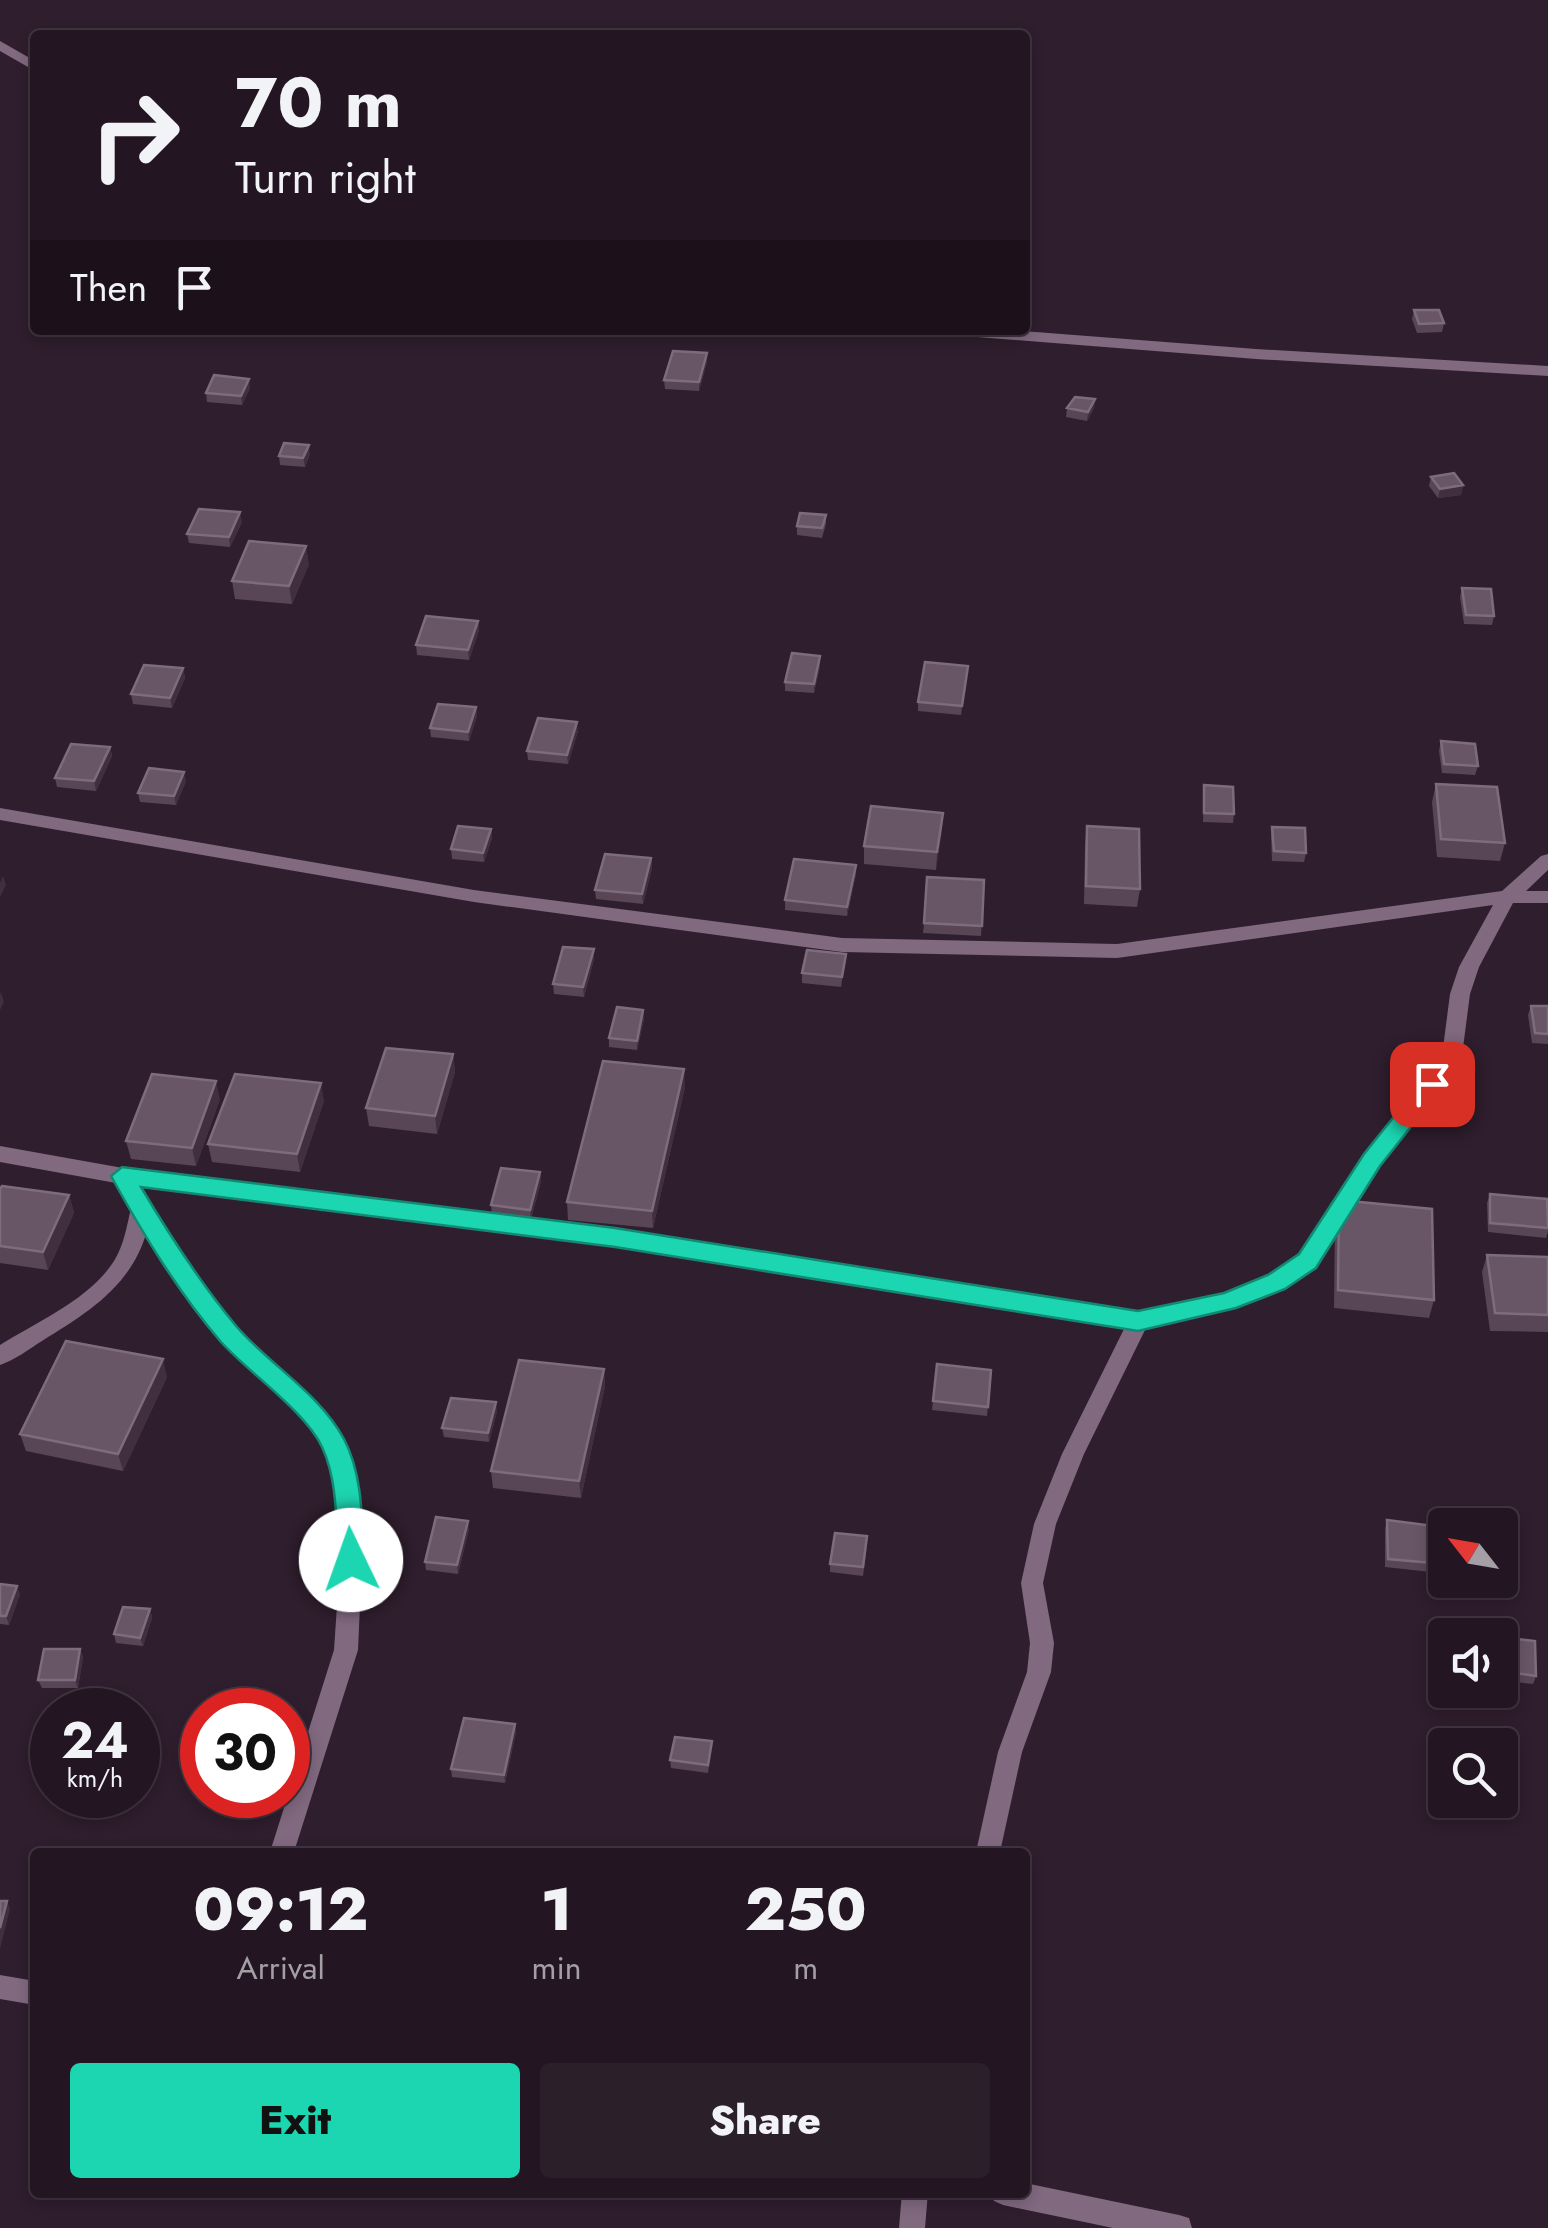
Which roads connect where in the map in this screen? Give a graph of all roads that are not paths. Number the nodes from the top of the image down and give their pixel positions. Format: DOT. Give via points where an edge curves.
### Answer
graph roads {
  1 [pos="0,45"];
  2 [pos="30,64"];
  3 [pos="1015,335"];
  4 [pos="1548,370"];
  5 [pos="0,814"];
  6 [pos="1548,860"];
  7 [pos="1548,896"];
  8 [pos="1507,897"];
  9 [pos="0,1154"];
  10 [pos="122,1176"];
  11 [pos="141,1208"];
  12 [pos="1138,1321"];
  13 [pos="0,1356"];
  14 [pos="283,1848"];
  15 [pos="989,1848"];
  16 [pos="0,1988"];
  17 [pos="30,1991"];
  18 [pos="914,2198"];
  19 [pos="1030,2198"];
  20 [pos="912,2228"];
  21 [pos="1179,2228"];
  1 -- 2 [label="street"];
  3 -- 4 [label="street"];
  5 -- 8 [label="street" via="474,896 842,946 1117,952"];
  6 -- 8 [label="street"];
  7 -- 8 [label="street"];
  8 -- 12 [label="street" via="1470,967 1446,1060 1308,1261 1227,1302"];
  9 -- 10 [label="street"];
  10 -- 11 [label="street"];
  10 -- 12 [label="street" via="615,1238"];
  11 -- 13 [label="street" via="117,1273"];
  11 -- 14 [label="street" via="230,1335 326,1432 348,1498 346,1650"];
  12 -- 15 [label="street" via="1046,1524 1032,1582 1042,1643 1039,1672 1010,1752"];
  16 -- 17 [label="street"];
  18 -- 20 [label="street"];
  19 -- 21 [label="street"];
}
